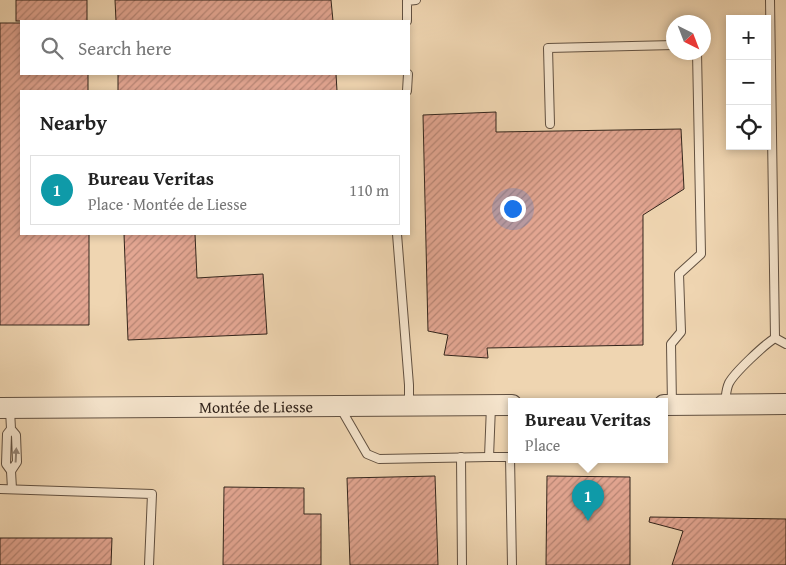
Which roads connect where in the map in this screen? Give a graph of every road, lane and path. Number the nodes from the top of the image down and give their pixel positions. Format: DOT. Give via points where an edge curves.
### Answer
graph roads {
  1 [pos="416,0"];
  2 [pos="770,0"];
  3 [pos="408,20"];
  4 [pos="666,45"];
  5 [pos="697,60"];
  6 [pos="408,75"];
  7 [pos="407,90"];
  8 [pos="550,124"];
  9 [pos="397,235"];
  10 [pos="776,338"];
  11 [pos="786,344"];
  12 [pos="725,404"];
  13 [pos="786,404"];
  14 [pos="491,405"];
  15 [pos="508,405"];
  16 [pos="668,405"];
  17 [pos="340,406"];
  18 [pos="408,406"];
  19 [pos="5,408"];
  20 [pos="461,457"];
  21 [pos="489,457"];
  22 [pos="508,457"];
  23 [pos="511,463"];
  24 [pos="0,488"];
  25 [pos="12,489"];
  26 [pos="150,565"];
  27 [pos="462,565"];
  28 [pos="512,565"];
  1 -- 3 [label="lane" via="407,0"];
  2 -- 10 [label="lane"];
  4 -- 8 [label="lane" via="548,48"];
  5 -- 16 [label="lane" via="701,254 679,274 681,332 671,344"];
  6 -- 7 [label="lane"];
  9 -- 18 [label="lane"];
  10 -- 11 [label="lane"];
  10 -- 12 [label="lane" via="730,381"];
  12 -- 13 [label="street"];
  12 -- 16 [label="street"];
  14 -- 15 [label="street, Montée de Liesse"];
  14 -- 18 [label="street, Montée de Liesse"];
  14 -- 21 [label="lane"];
  17 -- 18 [label="street, Montée de Liesse"];
  17 -- 19 [label="street, Montée de Liesse"];
  17 -- 20 [label="lane" via="367,454 379,458"];
  19 -- 25 [label="lane" via="10,429 6,434 6,464 11,471"];
  20 -- 21 [label="lane"];
  20 -- 27 [label="lane"];
  21 -- 22 [label="lane"];
  23 -- 28 [label="lane"];
  24 -- 25 [label="lane"];
  25 -- 26 [label="lane" via="152,494"];
}
